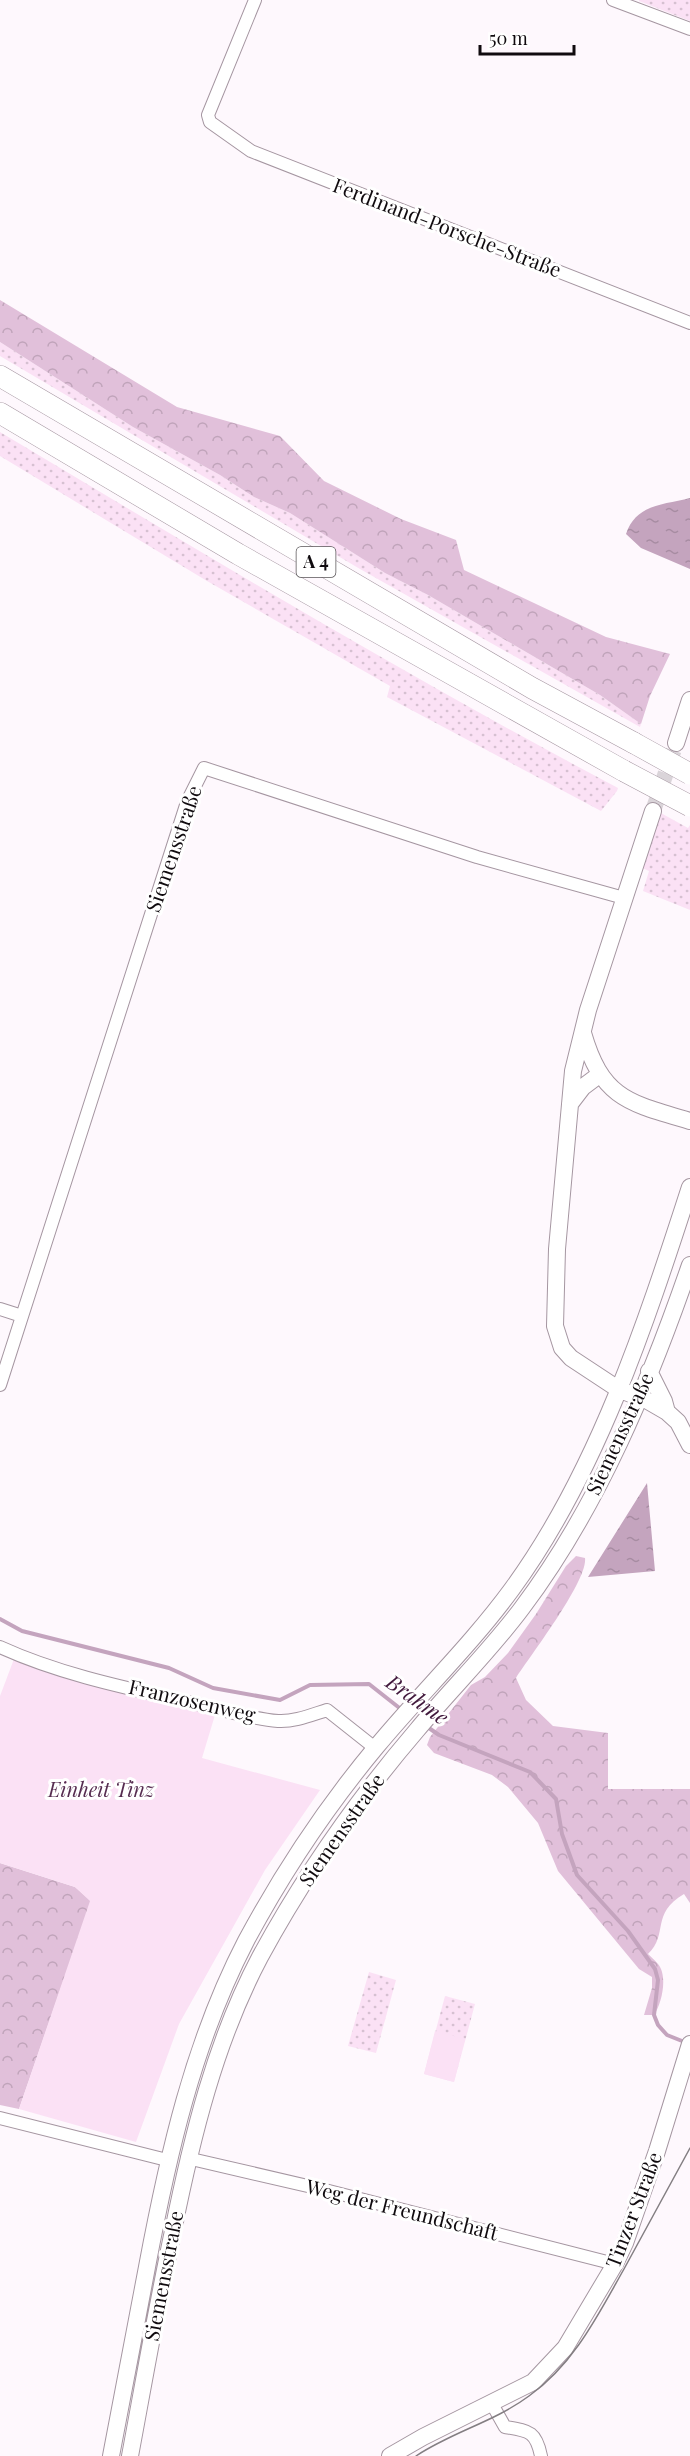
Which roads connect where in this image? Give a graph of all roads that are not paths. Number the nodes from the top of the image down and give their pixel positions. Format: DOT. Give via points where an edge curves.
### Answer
graph roads {
  1 [pos="255,0"];
  2 [pos="613,0"];
  3 [pos="690,29"];
  4 [pos="690,322"];
  5 [pos="0,376"];
  6 [pos="0,413"];
  7 [pos="690,700"];
  8 [pos="676,743"];
  9 [pos="690,774"];
  10 [pos="690,806"];
  11 [pos="654,811"];
  12 [pos="624,898"];
  13 [pos="583,1033"];
  14 [pos="598,1075"];
  15 [pos="570,1105"];
  16 [pos="690,1121"];
  17 [pos="690,1187"];
  18 [pos="690,1265"];
  19 [pos="0,1309"];
  20 [pos="22,1316"];
  21 [pos="649,1371"];
  22 [pos="0,1385"];
  23 [pos="618,1389"];
  24 [pos="638,1398"];
  25 [pos="667,1412"];
  26 [pos="690,1446"];
  27 [pos="6,1649"];
  28 [pos="375,1748"];
  29 [pos="391,1761"];
  30 [pos="689,2047"];
  31 [pos="0,2118"];
  32 [pos="187,2158"];
  33 [pos="168,2160"];
  34 [pos="615,2264"];
  35 [pos="492,2404"];
  36 [pos="111,2456"];
  37 [pos="130,2456"];
  38 [pos="390,2456"];
  39 [pos="541,2456"];
  1 -- 4 [label="street, Ferdinand-Porsche-Straße" via="208,115 210,122 251,151"];
  2 -- 3 [label="street"];
  5 -- 9 [label="highway, A 4, bridge" via="532,688"];
  6 -- 10 [label="highway, A 4, bridge" via="238,554"];
  7 -- 8 [label="main road"];
  11 -- 12 [label="main road, Siemensstraße"];
  12 -- 13 [label="main road, Siemensstraße"];
  12 -- 20 [label="street, Siemensstraße" via="477,857 204,768 187,802"];
  13 -- 14 [label="main road"];
  13 -- 15 [label="main road, Siemensstraße" via="573,1071"];
  14 -- 15 [label="main road"];
  14 -- 16 [label="main road" via="620,1096"];
  15 -- 23 [label="main road, Siemensstraße" via="555,1326 562,1348 571,1358"];
  17 -- 23 [label="main road, Siemensstraße"];
  18 -- 21 [label="main road, Siemensstraße"];
  19 -- 20 [label="street"];
  20 -- 22 [label="street, Siemensstraße"];
  21 -- 24 [label="main road, Siemensstraße"];
  21 -- 25 [label="main road"];
  23 -- 24 [label="main road"];
  23 -- 28 [label="main road, Siemensstraße" via="569,1494 512,1590"];
  24 -- 25 [label="main road"];
  24 -- 29 [label="main road, Siemensstraße" via="550,1568 491,1646"];
  25 -- 26 [label="main road" via="678,1422"];
  27 -- 28 [label="street, Franzosenweg" via="104,1681 279,1721 327,1710"];
  28 -- 29 [label="main road"];
  28 -- 33 [label="main road, Siemensstraße" via="316,1826 246,1942 205,2035"];
  29 -- 32 [label="main road, Siemensstraße" via="334,1837 260,1958 215,2063"];
  30 -- 34 [label="main road, Tinzer Straße" via="657,2151"];
  31 -- 33 [label="street"];
  32 -- 34 [label="street, Weg der Freundschaft"];
  32 -- 37 [label="main road, Siemensstraße"];
  33 -- 36 [label="main road, Siemensstraße"];
  34 -- 35 [label="main road, Tinzer Straße" via="565,2348 532,2382"];
  35 -- 38 [label="main road, Tinzer Straße"];
  35 -- 39 [label="street" via="506,2427 535,2436"];
}
